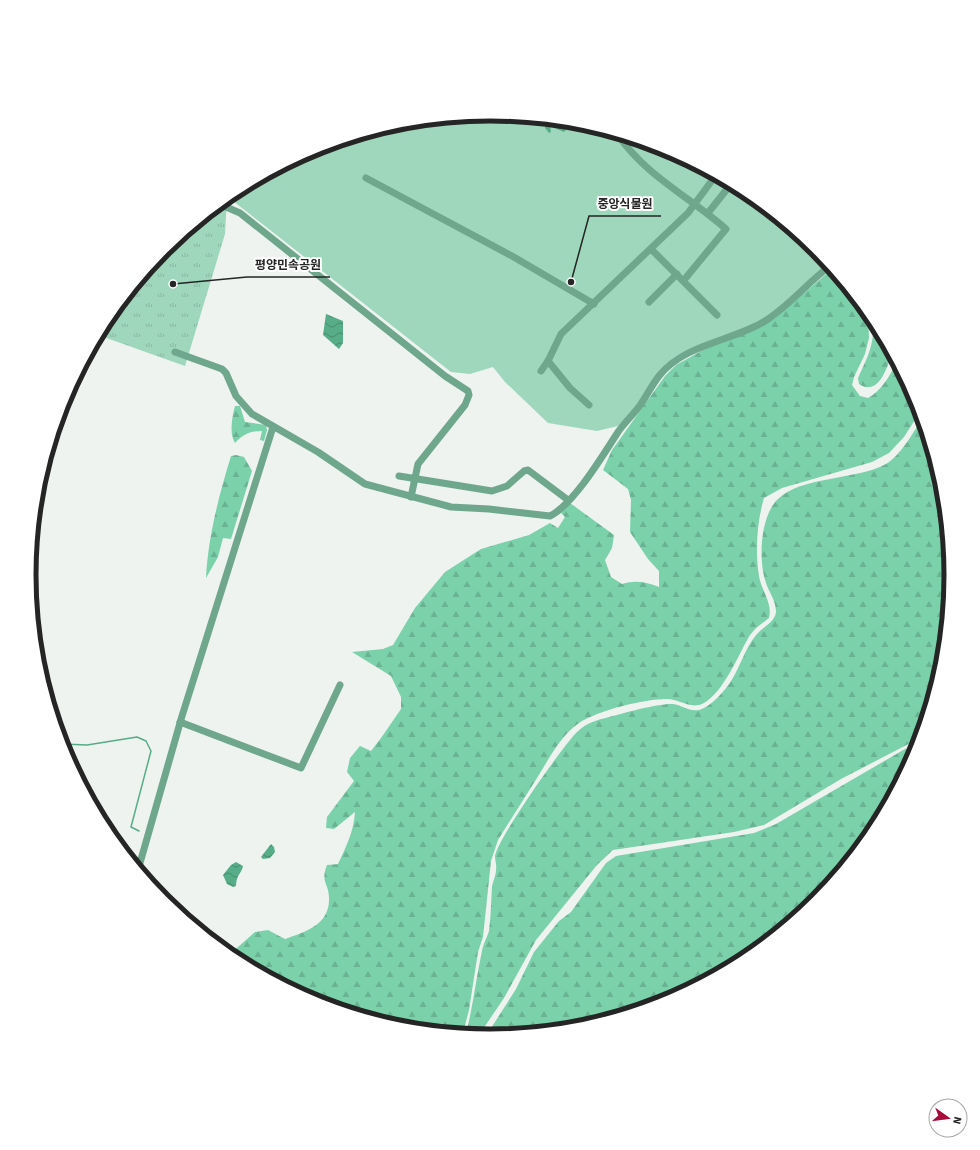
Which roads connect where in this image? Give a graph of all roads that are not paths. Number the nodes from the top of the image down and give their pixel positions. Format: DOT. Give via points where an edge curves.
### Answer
graph roads {
  1 [pos="623,141"];
  2 [pos="366,178"];
  3 [pos="713,180"];
  4 [pos="727,189"];
  5 [pos="695,205"];
  6 [pos="226,207"];
  7 [pos="708,213"];
  8 [pos="651,249"];
  9 [pos="826,270"];
  10 [pos="677,274"];
  11 [pos="684,280"];
  12 [pos="649,302"];
  13 [pos="594,304"];
  14 [pos="717,315"];
  15 [pos="175,352"];
  16 [pos="548,361"];
  17 [pos="541,371"];
  18 [pos="589,405"];
  19 [pos="273,427"];
  20 [pos="399,476"];
  21 [pos="415,479"];
  22 [pos="411,497"];
  23 [pos="568,500"];
  24 [pos="340,685"];
  25 [pos="180,722"];
  26 [pos="140,863"];
  1 -- 5 [label="street" via="638,160 674,191"];
  2 -- 13 [label="street"];
  3 -- 5 [label="street"];
  4 -- 7 [label="street"];
  5 -- 7 [label="street"];
  5 -- 8 [label="street"];
  6 -- 21 [label="street" via="240,213 445,376 468,391 465,405 418,464"];
  7 -- 11 [label="street" via="726,229"];
  8 -- 10 [label="street"];
  8 -- 13 [label="street"];
  9 -- 23 [label="street" via="764,322 699,349 666,369 624,424 600,463"];
  10 -- 11 [label="street"];
  10 -- 12 [label="street"];
  11 -- 14 [label="street"];
  13 -- 16 [label="street" via="561,334"];
  15 -- 19 [label="street" via="222,369 242,404 252,414"];
  16 -- 17 [label="street"];
  16 -- 18 [label="street" via="570,388"];
  19 -- 22 [label="street" via="318,452 365,484"];
  19 -- 25 [label="street"];
  20 -- 21 [label="street"];
  21 -- 22 [label="street"];
  21 -- 23 [label="street" via="492,491 507,486 528,470"];
  22 -- 23 [label="street" via="451,507 545,517 556,513"];
  24 -- 25 [label="street" via="301,768"];
  25 -- 26 [label="street"];
}
